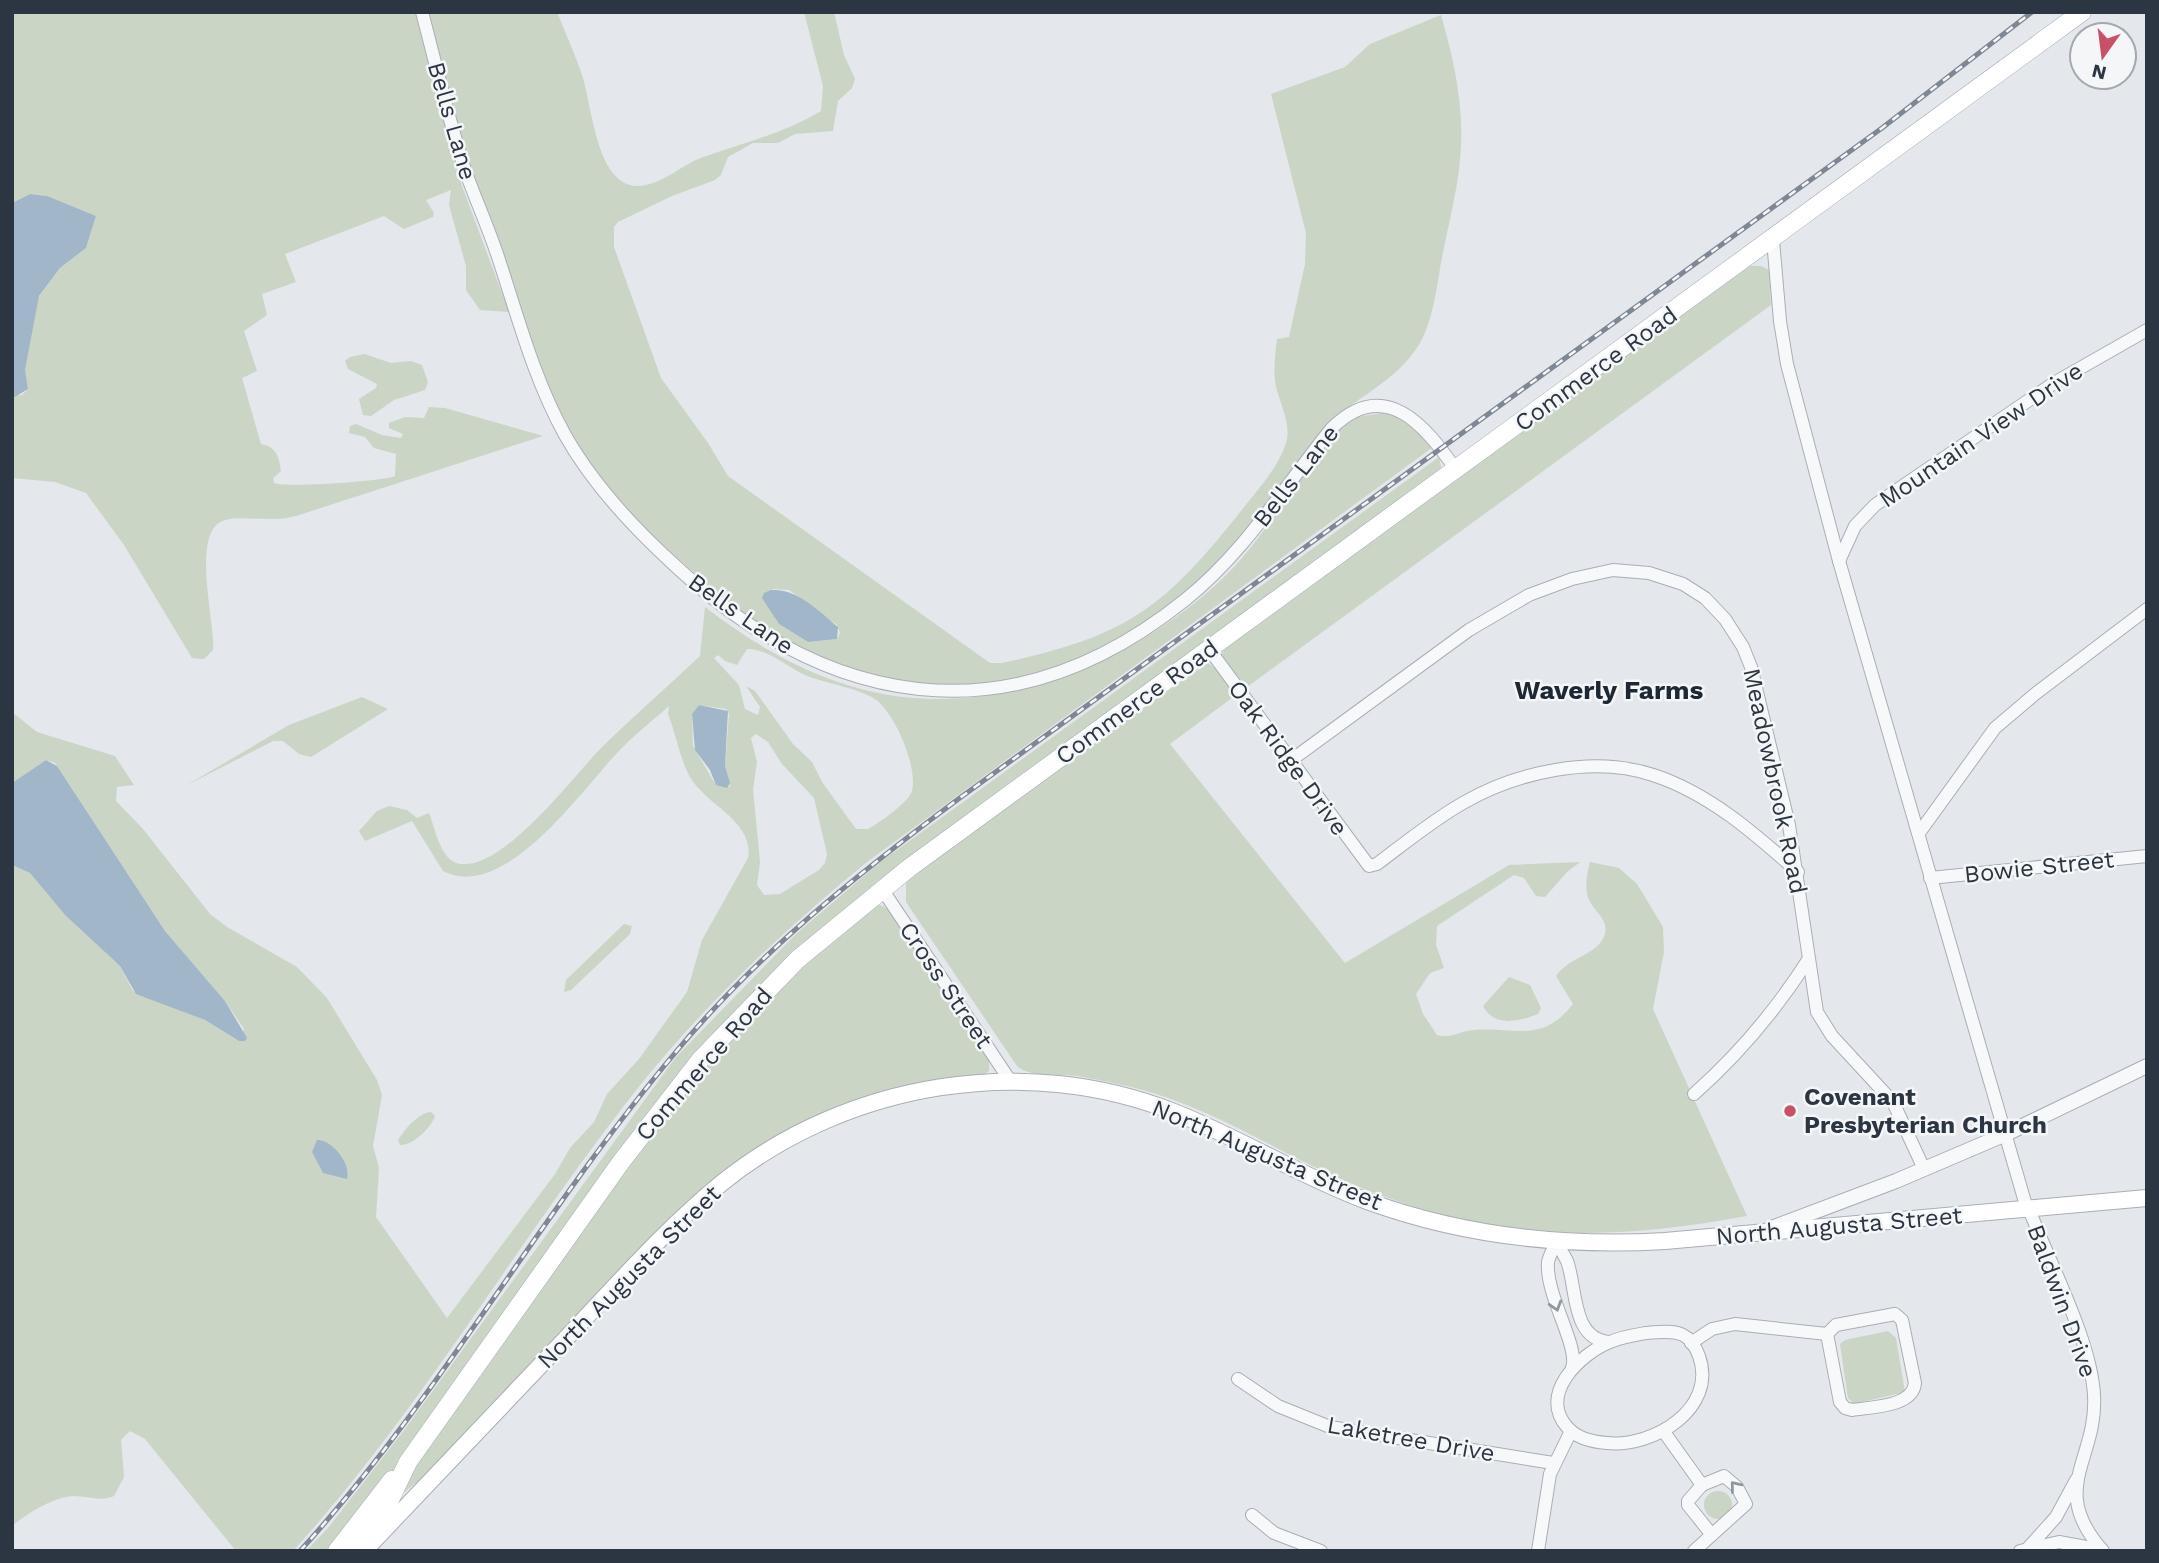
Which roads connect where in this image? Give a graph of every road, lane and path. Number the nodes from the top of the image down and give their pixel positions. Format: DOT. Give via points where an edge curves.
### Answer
graph roads {
  1 [pos="422,12"];
  2 [pos="2082,12"];
  3 [pos="1773,240"];
  4 [pos="2147,330"];
  5 [pos="1456,470"];
  6 [pos="1839,561"];
  7 [pos="2147,609"];
  8 [pos="1209,649"];
  9 [pos="1290,761"];
  10 [pos="1919,833"];
  11 [pos="2147,856"];
  12 [pos="1798,873"];
  13 [pos="1930,878"];
  14 [pos="882,888"];
  15 [pos="1808,960"];
  16 [pos="2147,1066"];
  17 [pos="1011,1082"];
  18 [pos="1694,1094"];
  19 [pos="2006,1133"];
  20 [pos="1924,1169"];
  21 [pos="2147,1198"];
  22 [pos="2028,1209"];
  23 [pos="1761,1233"];
  24 [pos="1556,1242"];
  25 [pos="1827,1334"];
  26 [pos="1609,1342"];
  27 [pos="1691,1343"];
  28 [pos="1572,1369"];
  29 [pos="1238,1379"];
  30 [pos="1571,1431"];
  31 [pos="1664,1432"];
  32 [pos="408,1462"];
  33 [pos="1553,1463"];
  34 [pos="442,1467"];
  35 [pos="2076,1480"];
  36 [pos="1702,1485"];
  37 [pos="384,1513"];
  38 [pos="1252,1515"];
  39 [pos="1712,1535"];
  40 [pos="2025,1549"];
  41 [pos="2102,1550"];
  42 [pos="337,1551"];
  43 [pos="351,1551"];
  44 [pos="364,1551"];
  45 [pos="1321,1551"];
  46 [pos="1538,1551"];
  47 [pos="1694,1551"];
  1 -- 5 [label="street, Bells Lane" via="467,176 542,385 574,450 614,503 683,573 760,634 815,663 888,686 956,690 1031,679 1105,651 1160,619 1206,582 1250,535 1332,428 1364,408 1404,411 1427,429"];
  2 -- 3 [label="main road, Commerce Road"];
  3 -- 5 [label="main road, Commerce Road"];
  3 -- 6 [label="street" via="1787,364"];
  4 -- 6 [label="street, Mountain View Drive" via="2054,383 1875,505 1860,518"];
  5 -- 8 [label="main road, Commerce Road"];
  6 -- 10 [label="street"];
  7 -- 10 [label="street" via="1990,733"];
  8 -- 9 [label="street, Oak Ridge Drive"];
  8 -- 14 [label="main road, Commerce Road"];
  9 -- 12 [label="street, Oak Ridge Drive" via="1369,866 1488,790 1541,773 1598,768 1667,780 1740,822"];
  9 -- 12 [label="street, Meadowbrook Road" via="1469,629 1518,600 1592,573 1649,573 1684,584 1705,598 1726,619 1743,647"];
  10 -- 13 [label="street"];
  11 -- 13 [label="street, Bowie Street"];
  12 -- 15 [label="street, Meadowbrook Road"];
  13 -- 19 [label="street"];
  14 -- 17 [label="street, Cross Street"];
  14 -- 32 [label="main road, Commerce Road" via="786,970 701,1059 613,1173"];
  15 -- 18 [label="street" via="1747,1042"];
  15 -- 20 [label="street, Meadowbrook Road" via="1819,1017 1893,1102"];
  16 -- 19 [label="street"];
  17 -- 24 [label="main road, North Augusta Street" via="1077,1086 1135,1099 1175,1112 1366,1200 1449,1225"];
  17 -- 34 [label="main road, North Augusta Street" via="939,1087 878,1101 812,1127 747,1165 673,1227"];
  19 -- 20 [label="street"];
  19 -- 22 [label="street"];
  20 -- 23 [label="street"];
  21 -- 22 [label="main road, North Augusta Street"];
  22 -- 23 [label="main road, North Augusta Street"];
  22 -- 35 [label="street, Baldwin Drive" via="2091,1374 2094,1410"];
  23 -- 24 [label="main road, North Augusta Street" via="1628,1243"];
  24 -- 26 [label="street" via="1568,1263 1586,1329"];
  24 -- 28 [label="street, one-way" via="1548,1261 1551,1291 1574,1353"];
  25 -- 25 [label="street" via="1839,1402 1844,1408 1904,1400 1913,1392 1902,1320 1895,1314 1836,1325"];
  25 -- 27 [label="street" via="1740,1323 1712,1329"];
  26 -- 27 [label="street" via="1663,1332 1681,1335"];
  26 -- 28 [label="street"];
  27 -- 31 [label="street" via="1702,1368 1699,1390 1689,1409"];
  28 -- 30 [label="street" via="1558,1402 1560,1416"];
  29 -- 33 [label="street, Laketree Drive" via="1278,1406 1330,1427"];
  30 -- 31 [label="street" via="1613,1444"];
  30 -- 33 [label="street"];
  31 -- 36 [label="street"];
  32 -- 37 [label="main road, Commerce Road"];
  32 -- 42 [label="main road"];
  33 -- 46 [label="street"];
  34 -- 37 [label="main road, North Augusta Street"];
  34 -- 44 [label="main road, North Augusta Street"];
  35 -- 40 [label="street" via="2056,1517"];
  35 -- 41 [label="street, Baldwin Drive" via="2081,1521"];
  36 -- 39 [label="street" via="1688,1505"];
  39 -- 36 [label="street, one-way" via="1746,1502 1727,1476"];
  37 -- 43 [label="main road, Commerce Road"];
  38 -- 45 [label="street" via="1274,1533"];
  39 -- 47 [label="street"];
  40 -- 41 [label="street" via="2067,1542"];
}
